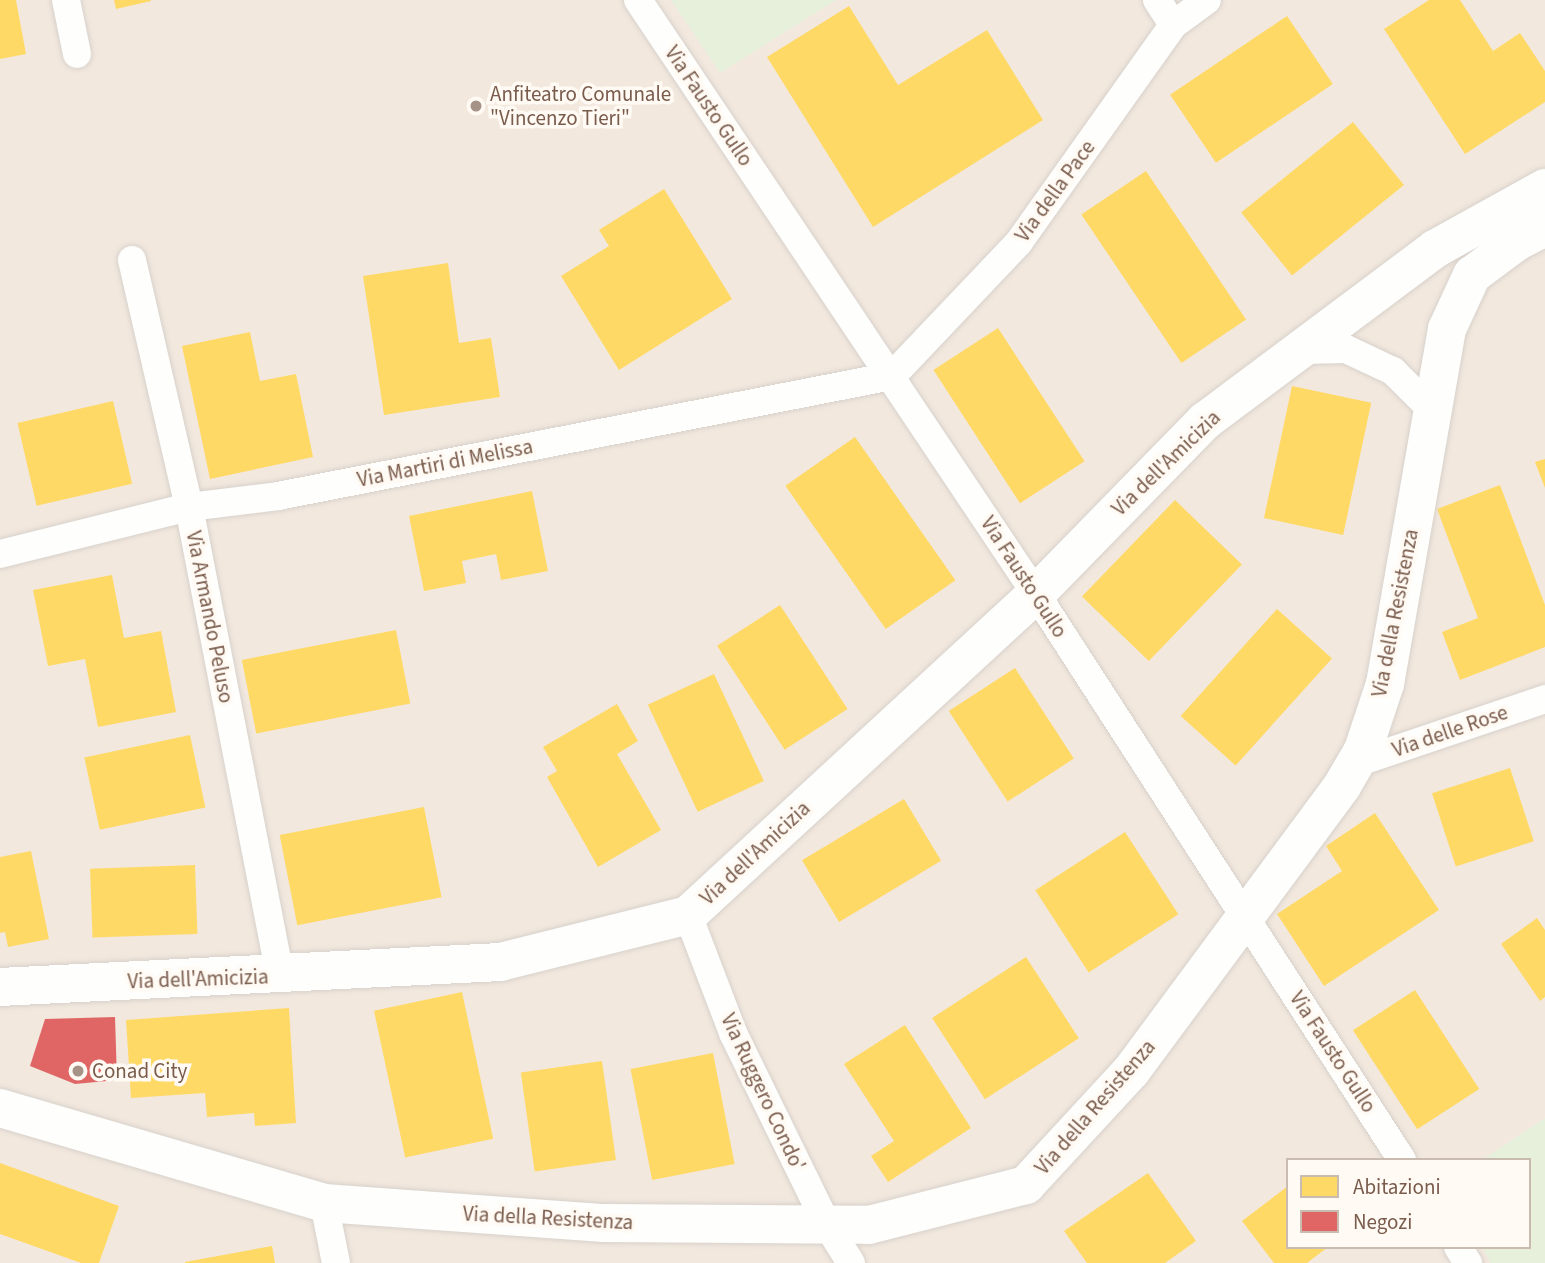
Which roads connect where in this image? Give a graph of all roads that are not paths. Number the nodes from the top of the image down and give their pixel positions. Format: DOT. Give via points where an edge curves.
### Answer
graph roads {
  1 [pos="66,0"];
  2 [pos="638,0"];
  3 [pos="1157,0"];
  4 [pos="1208,0"];
  5 [pos="1173,25"];
  6 [pos="77,54"];
  7 [pos="1545,188"];
  8 [pos="1545,227"];
  9 [pos="132,260"];
  10 [pos="1301,349"];
  11 [pos="892,376"];
  12 [pos="1433,410"];
  13 [pos="189,508"];
  14 [pos="0,554"];
  15 [pos="1036,594"];
  16 [pos="1545,699"];
  17 [pos="1356,763"];
  18 [pos="1245,914"];
  19 [pos="688,915"];
  20 [pos="279,976"];
  21 [pos="0,988"];
  22 [pos="0,1108"];
  23 [pos="1401,1158"];
  24 [pos="324,1203"];
  25 [pos="826,1223"];
  26 [pos="335,1263"];
  27 [pos="851,1263"];
  1 -- 6 [label="street"];
  2 -- 11 [label="street, Via Fausto Gullo"];
  3 -- 5 [label="street"];
  4 -- 5 [label="street, Via della Pace"];
  5 -- 11 [label="street, Via della Pace" via="1019,242"];
  7 -- 10 [label="street, Via dell'Amicizia" via="1435,249"];
  8 -- 12 [label="street, Via della Resistenza" via="1472,275 1447,330"];
  9 -- 13 [label="street, Via Armando Peluso"];
  10 -- 12 [label="street" via="1346,349 1381,365"];
  10 -- 15 [label="street, Via dell'Amicizia" via="1205,421"];
  11 -- 13 [label="street, Via Martiri di Melissa" via="278,496"];
  11 -- 15 [label="street, Via Fausto Gullo"];
  12 -- 17 [label="street, Via della Resistenza" via="1385,684"];
  13 -- 14 [label="street, Via Martiri di Melissa"];
  13 -- 20 [label="street, Via Armando Peluso"];
  15 -- 18 [label="street, Via Fausto Gullo"];
  15 -- 19 [label="street, Via dell'Amicizia"];
  16 -- 17 [label="street, Via delle Rose"];
  17 -- 18 [label="street, Via della Resistenza"];
  18 -- 23 [label="street, Via Fausto Gullo"];
  18 -- 25 [label="street, Via della Resistenza" via="1132,1070 1026,1185 869,1225"];
  19 -- 20 [label="street, Via dell'Amicizia" via="500,962"];
  19 -- 25 [label="street, Via Ruggero Condo'" via="733,1033"];
  20 -- 21 [label="street, Via dell'Amicizia"];
  22 -- 24 [label="street, Via della Resistenza"];
  24 -- 25 [label="street, Via della Resistenza" via="604,1223"];
  24 -- 26 [label="street"];
  25 -- 27 [label="street, Via Ruggero Condo'"];
}
